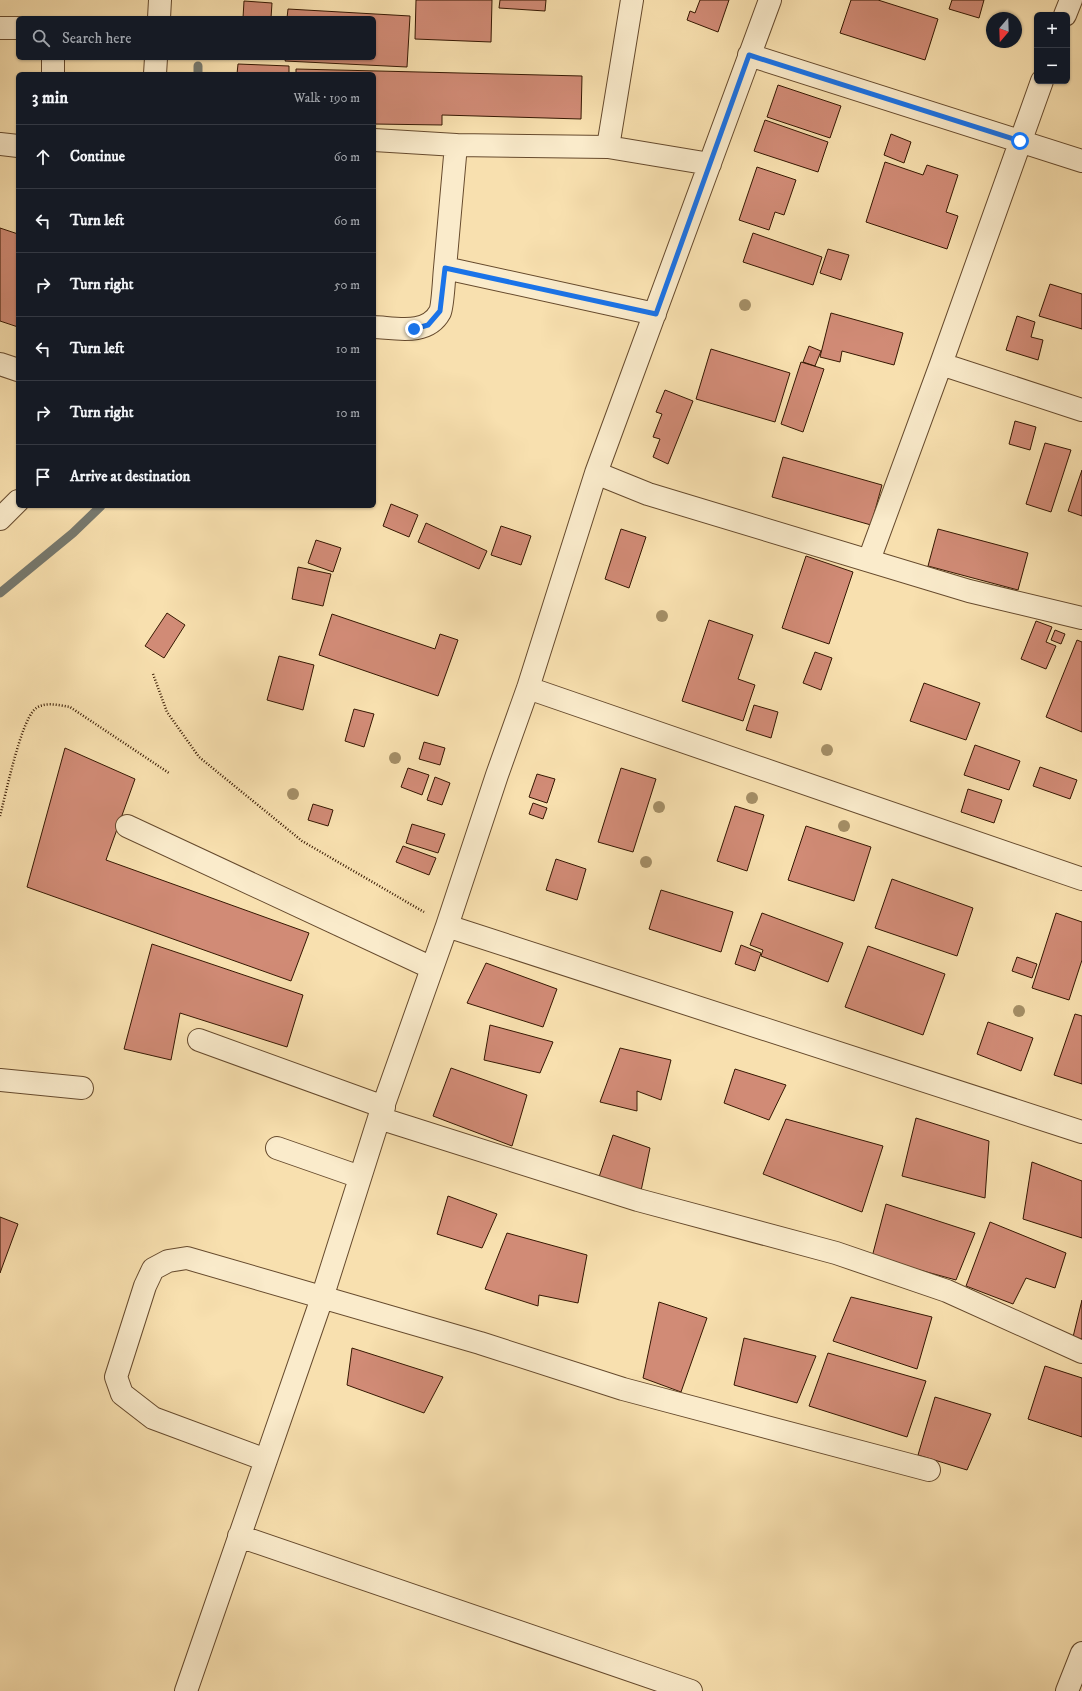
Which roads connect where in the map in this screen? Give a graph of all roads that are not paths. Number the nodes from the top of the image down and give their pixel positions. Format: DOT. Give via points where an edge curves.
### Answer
graph roads {
  1 [pos="160,0"];
  2 [pos="632,0"];
  3 [pos="770,0"];
  4 [pos="1071,0"];
  5 [pos="1066,12"];
  6 [pos="160,16"];
  7 [pos="0,28"];
  8 [pos="16,28"];
  9 [pos="749,55"];
  10 [pos="53,60"];
  11 [pos="156,60"];
  12 [pos="53,72"];
  13 [pos="155,72"];
  14 [pos="1041,84"];
  15 [pos="376,140"];
  16 [pos="1020,141"];
  17 [pos="0,144"];
  18 [pos="456,145"];
  19 [pos="16,146"];
  20 [pos="608,147"];
  21 [pos="1082,161"];
  22 [pos="710,164"];
  23 [pos="445,268"];
  24 [pos="656,314"];
  25 [pos="376,327"];
  26 [pos="0,364"];
  27 [pos="941,364"];
  28 [pos="16,369"];
  29 [pos="1082,410"];
  30 [pos="596,473"];
  31 [pos="16,503"];
  32 [pos="0,519"];
  33 [pos="869,560"];
  34 [pos="1082,618"];
  35 [pos="528,688"];
  36 [pos="127,826"];
  37 [pos="1082,879"];
  38 [pos="447,926"];
  39 [pos="432,968"];
  40 [pos="199,1040"];
  41 [pos="0,1080"];
  42 [pos="82,1088"];
  43 [pos="382,1113"];
  44 [pos="1082,1132"];
  45 [pos="277,1148"];
  46 [pos="360,1177"];
  47 [pos="322,1298"];
  48 [pos="1082,1352"];
  49 [pos="266,1460"];
  50 [pos="929,1470"];
  51 [pos="239,1536"];
  52 [pos="1082,1653"];
  53 [pos="186,1691"];
  54 [pos="691,1691"];
  55 [pos="1067,1691"];
  1 -- 6 [label="street"];
  2 -- 20 [label="street"];
  3 -- 9 [label="street"];
  4 -- 5 [label="street"];
  7 -- 8 [label="street"];
  9 -- 16 [label="street"];
  9 -- 22 [label="street"];
  10 -- 12 [label="street"];
  11 -- 13 [label="street"];
  14 -- 16 [label="street"];
  15 -- 18 [label="street"];
  16 -- 21 [label="street"];
  16 -- 27 [label="street"];
  17 -- 19 [label="street"];
  18 -- 20 [label="street"];
  18 -- 23 [label="street"];
  20 -- 22 [label="street"];
  22 -- 24 [label="street"];
  23 -- 24 [label="street"];
  23 -- 25 [label="street" via="440,311 428,325 414,329"];
  24 -- 30 [label="street"];
  26 -- 28 [label="street"];
  27 -- 29 [label="street"];
  27 -- 33 [label="street"];
  30 -- 33 [label="street" via="648,494"];
  30 -- 35 [label="street"];
  31 -- 32 [label="street"];
  33 -- 34 [label="street" via="969,590"];
  35 -- 37 [label="street"];
  35 -- 38 [label="street"];
  36 -- 39 [label="street"];
  38 -- 39 [label="street"];
  38 -- 44 [label="street"];
  39 -- 43 [label="street"];
  40 -- 43 [label="street"];
  41 -- 42 [label="street"];
  43 -- 46 [label="street"];
  43 -- 48 [label="street" via="638,1200 836,1253 946,1291"];
  45 -- 46 [label="street"];
  46 -- 47 [label="street"];
  47 -- 49 [label="street"];
  47 -- 49 [label="street" via="187,1258 168,1261 153,1269 144,1286 116,1377 122,1394 153,1418"];
  47 -- 50 [label="street" via="480,1343 623,1389"];
  49 -- 51 [label="street"];
  51 -- 53 [label="street"];
  51 -- 54 [label="street"];
  52 -- 55 [label="street"];
}
